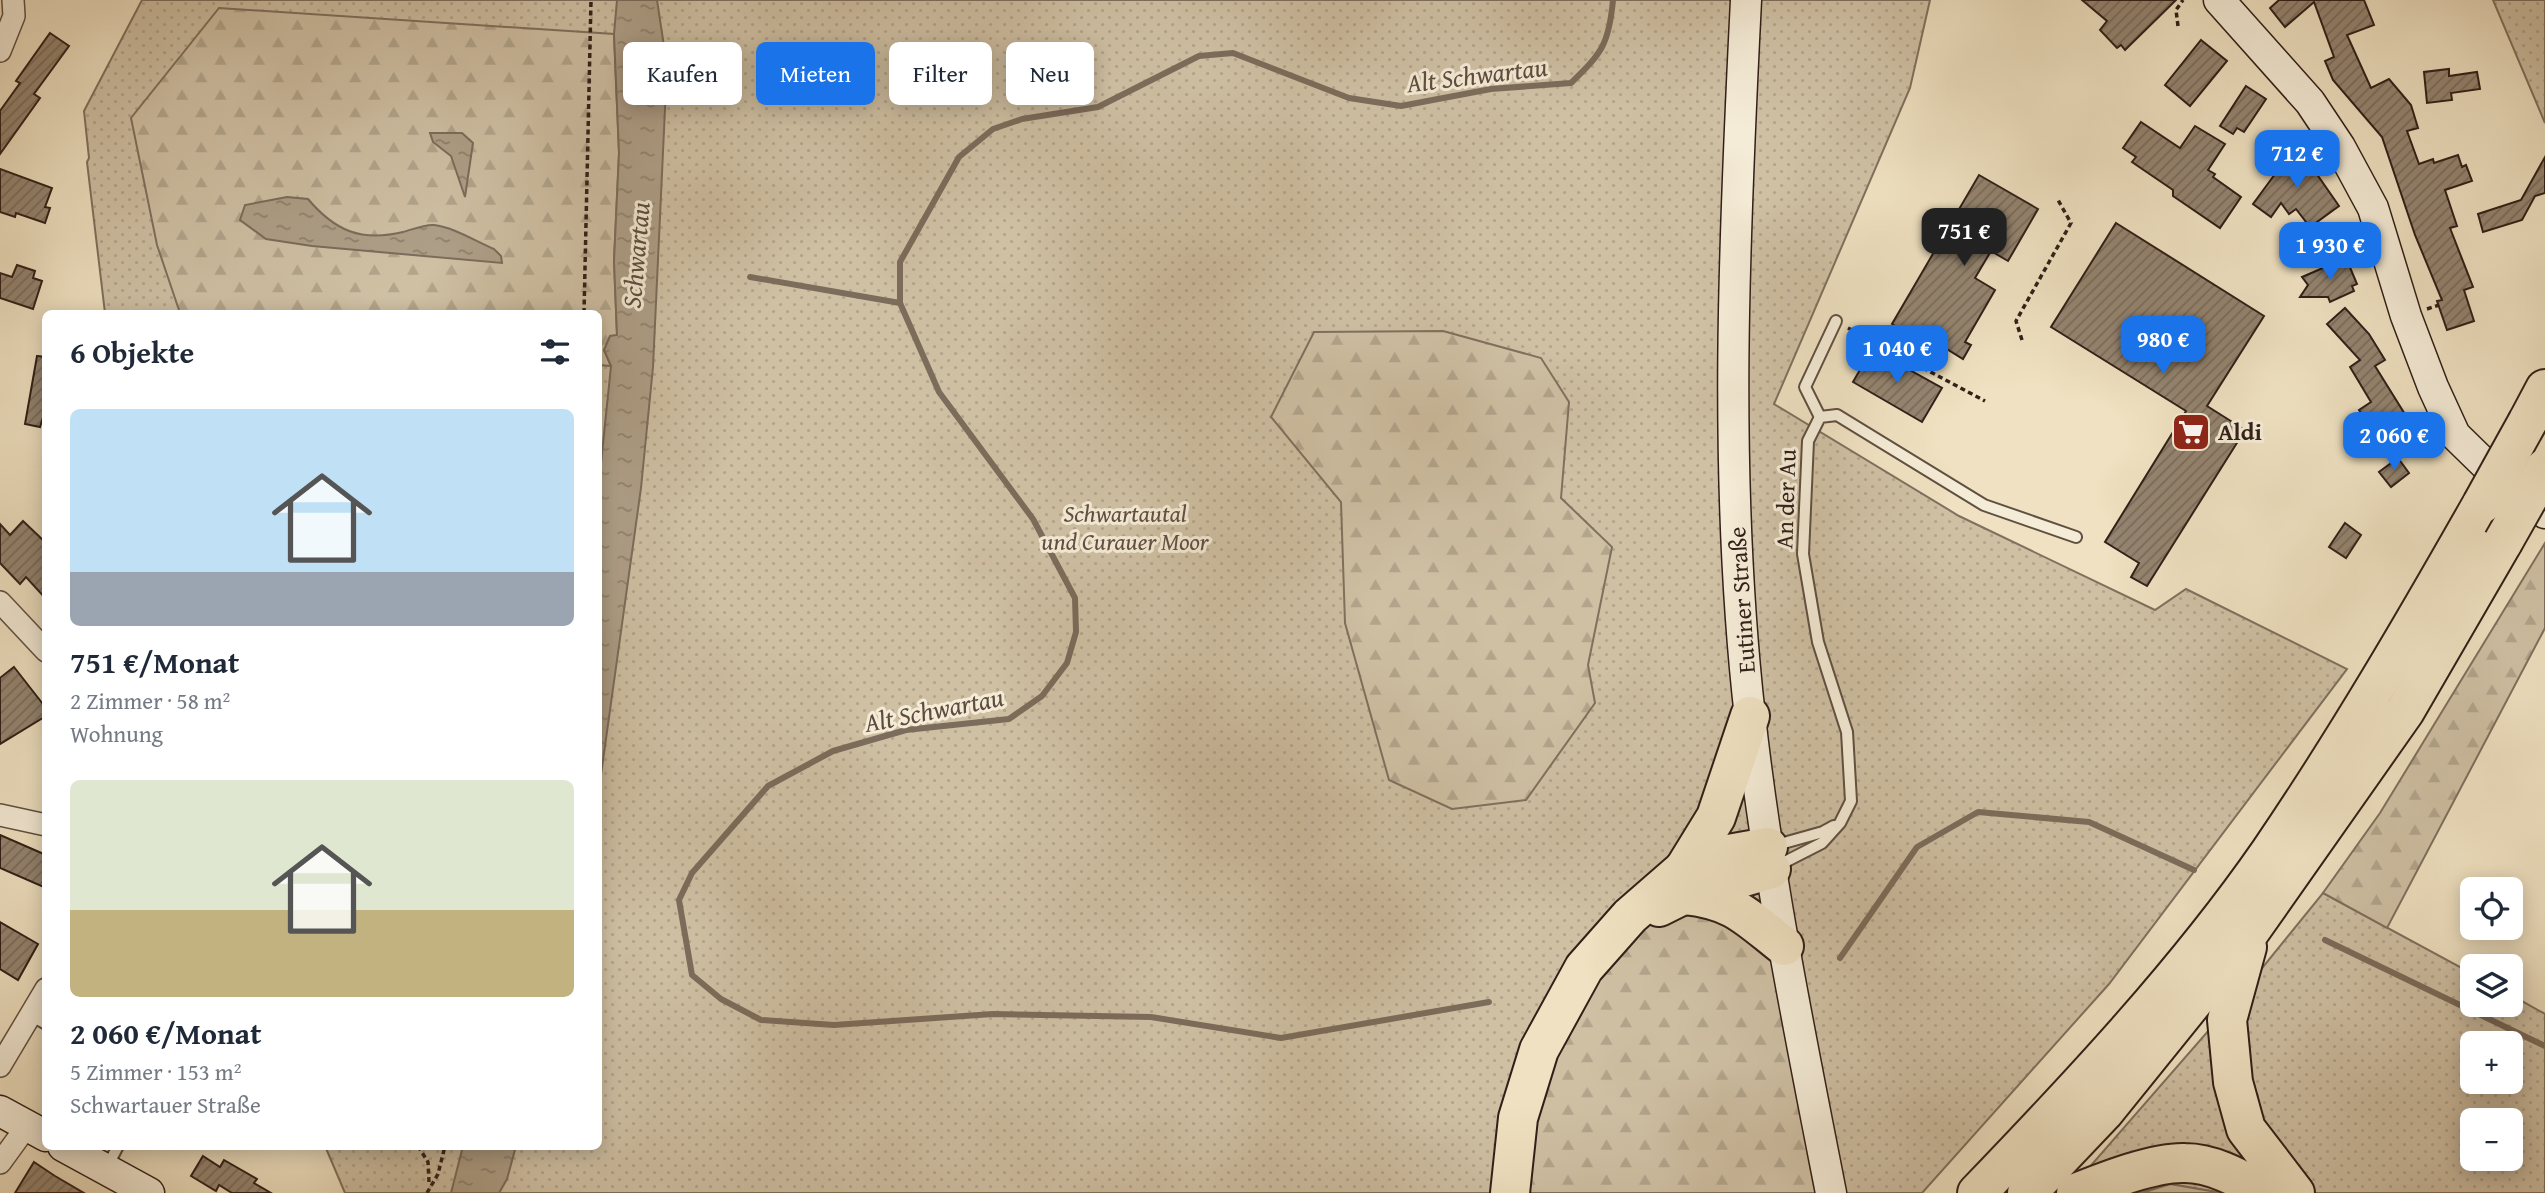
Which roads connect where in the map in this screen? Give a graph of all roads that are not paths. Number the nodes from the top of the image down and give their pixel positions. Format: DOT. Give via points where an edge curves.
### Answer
graph roads {
  1 [pos="13,0"];
  2 [pos="1746,0"];
  3 [pos="2219,0"];
  4 [pos="0,51"];
  5 [pos="1836,321"];
  6 [pos="2537,405"];
  7 [pos="1820,417"];
  8 [pos="2545,468"];
  9 [pos="2545,513"];
  10 [pos="2076,537"];
  11 [pos="0,602"];
  12 [pos="42,647"];
  13 [pos="1750,716"];
  14 [pos="0,815"];
  15 [pos="1840,823"];
  16 [pos="42,824"];
  17 [pos="1770,858"];
  18 [pos="1684,882"];
  19 [pos="2251,930"];
  20 [pos="1784,946"];
  21 [pos="38,1019"];
  22 [pos="0,1066"];
  23 [pos="0,1111"];
  24 [pos="36,1131"];
  25 [pos="79,1150"];
  26 [pos="111,1158"];
  27 [pos="0,1163"];
  28 [pos="149,1193"];
  29 [pos="1510,1193"];
  30 [pos="1521,1193"];
  31 [pos="1830,1193"];
  32 [pos="1976,1193"];
  33 [pos="2027,1193"];
  34 [pos="2076,1193"];
  35 [pos="2266,1193"];
  36 [pos="2295,1193"];
  1 -- 4 [label="street" via="14,16"];
  2 -- 13 [label="main road, Eutiner Straße" via="1732,380 1737,547"];
  3 -- 9 [label="main road" via="2310,102 2340,147 2373,208 2406,316 2455,435 2500,479"];
  5 -- 7 [label="lane" via="1805,387"];
  6 -- 32 [label="highway, bridge" via="2375,691 2269,854 2078,1088"];
  7 -- 10 [label="lane" via="1837,415 1984,505"];
  7 -- 15 [label="lane, An der Au" via="1808,441 1803,554 1818,642 1847,732 1851,800"];
  8 -- 19 [label="highway, bridge" via="2405,711"];
  11 -- 12 [label="street"];
  13 -- 17 [label="main road, Eutiner Straße"];
  13 -- 18 [label="highway" via="1716,817"];
  14 -- 16 [label="street"];
  15 -- 17 [label="lane"];
  15 -- 17 [label="lane, An der Au" via="1822,844"];
  17 -- 18 [label="highway" via="1712,857"];
  17 -- 20 [label="main road, Eutiner Straße"];
  18 -- 20 [label="highway" via="1734,906"];
  18 -- 29 [label="highway" via="1630,915 1584,968 1563,1002 1539,1050 1518,1118"];
  18 -- 30 [label="highway" via="1637,923 1570,1011 1546,1062 1527,1128"];
  19 -- 33 [label="highway" via="2104,1112"];
  19 -- 36 [label="highway" via="2227,1020 2233,1082 2246,1129"];
  20 -- 31 [label="main road, Eutiner Straße"];
  21 -- 22 [label="street"];
  23 -- 24 [label="main road"];
  24 -- 27 [label="street"];
  25 -- 26 [label="main road"];
  26 -- 28 [label="main road"];
  34 -- 35 [label="highway" via="2119,1176 2186,1163 2227,1172"];
}
